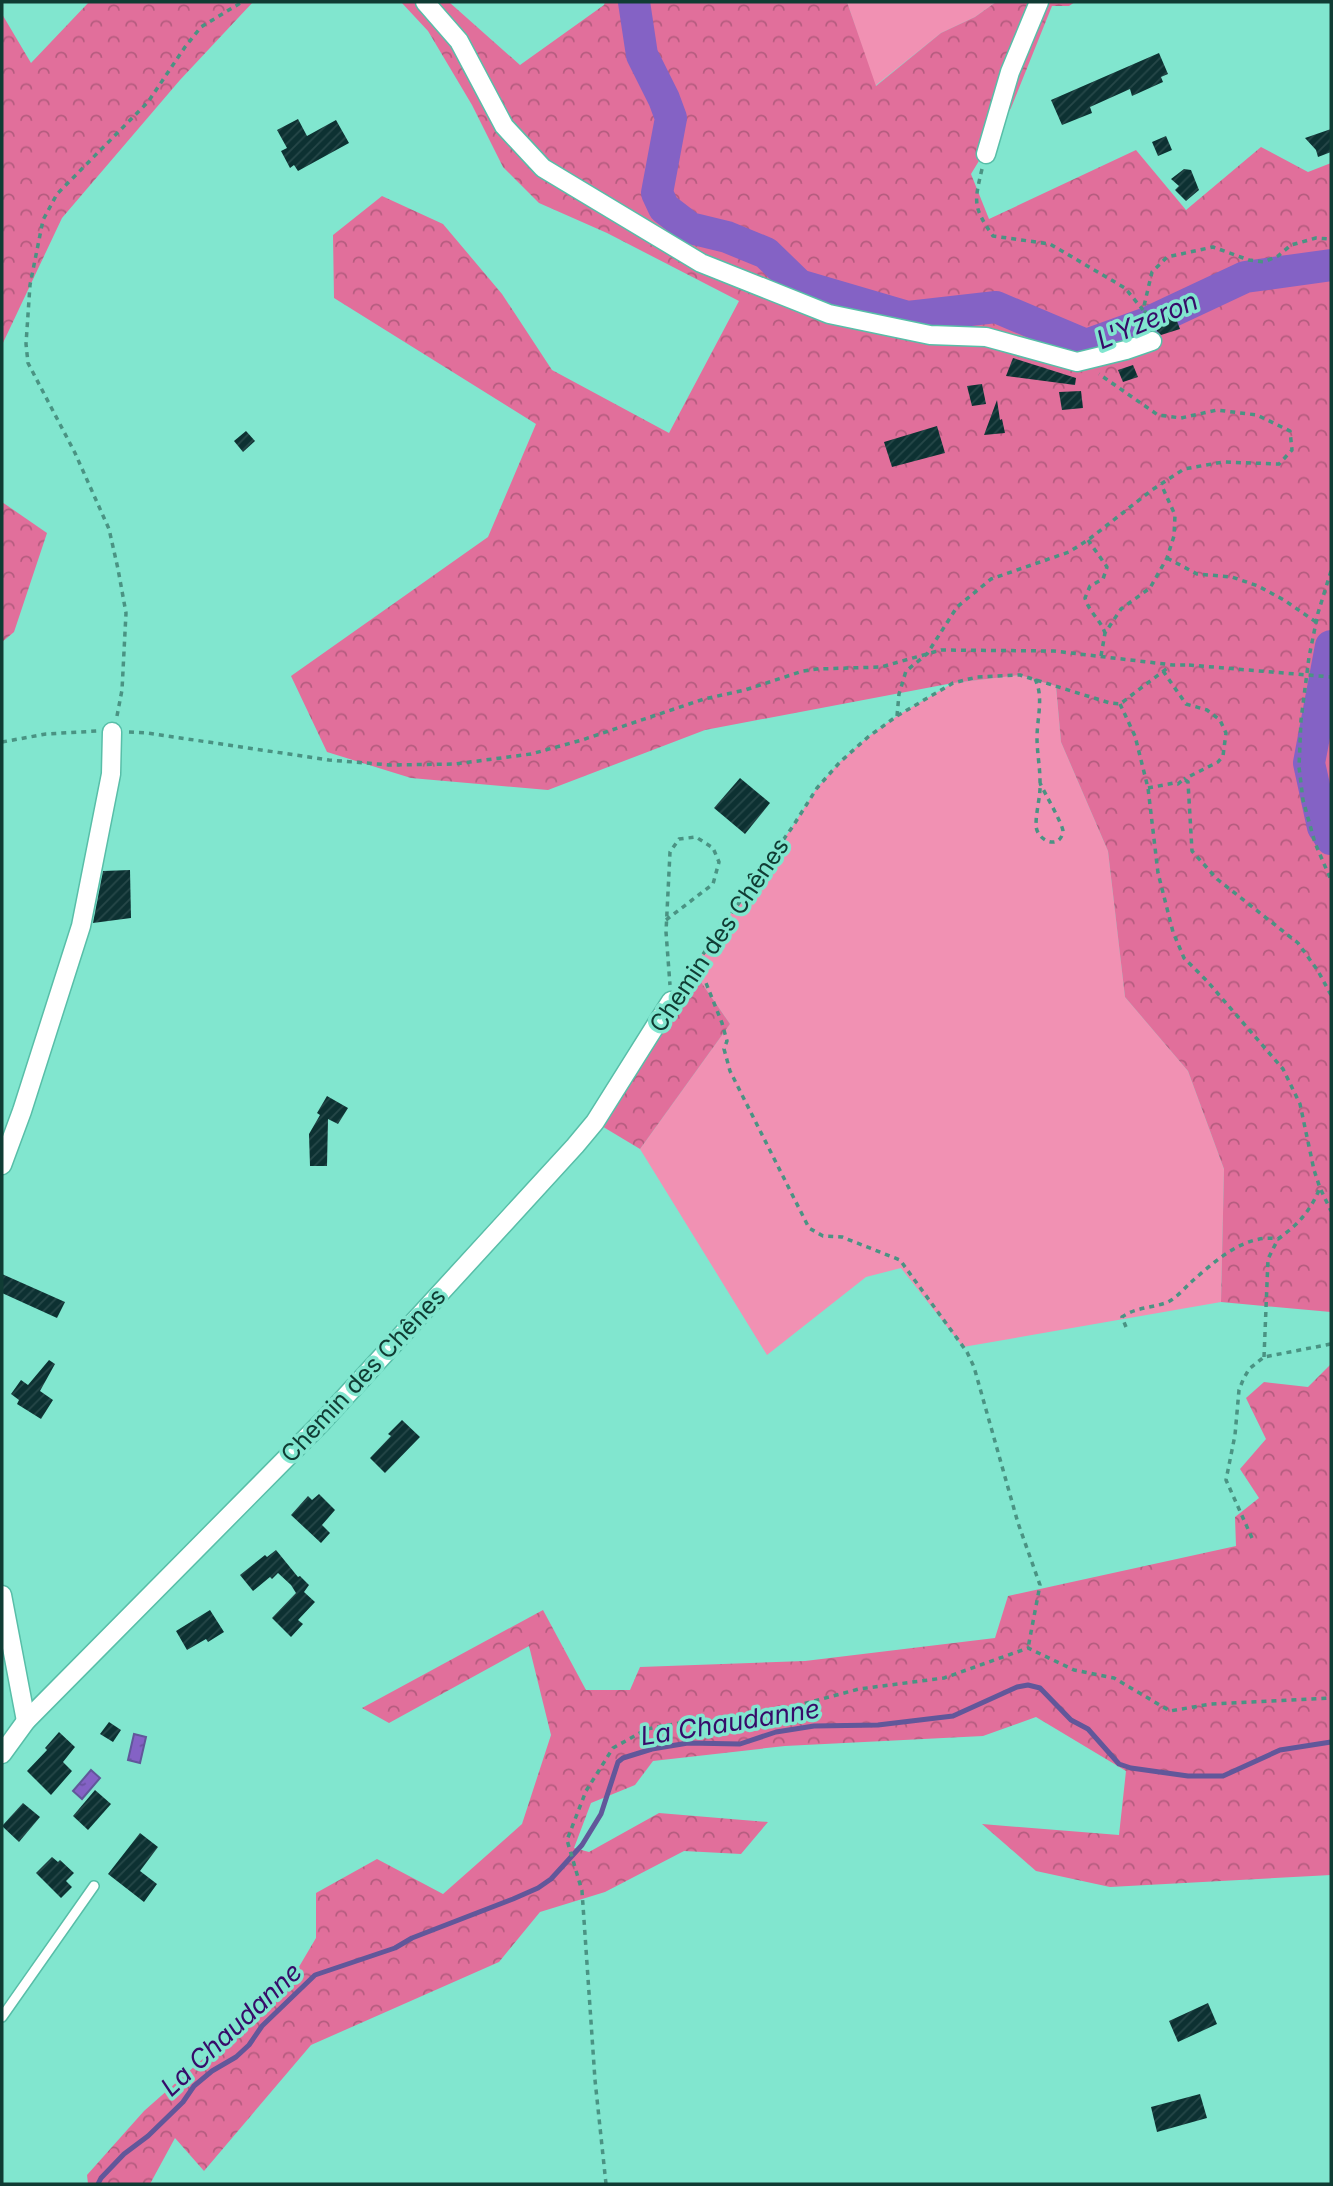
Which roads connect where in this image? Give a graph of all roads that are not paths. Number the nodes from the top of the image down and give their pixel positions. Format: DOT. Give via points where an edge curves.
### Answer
graph roads {
  1 [pos="425,2"];
  2 [pos="1039,2"];
  3 [pos="986,154"];
  4 [pos="1153,341"];
  5 [pos="112,732"];
  6 [pos="671,1001"];
  7 [pos="2,1165"];
  8 [pos="2,1595"];
  9 [pos="26,1721"];
  10 [pos="2,1754"];
  11 [pos="94,1886"];
  12 [pos="2,2017"];
  1 -- 4 [label="street" via="458,41 504,126 543,167 701,263 829,314 930,335 986,337 1077,362"];
  2 -- 3 [label="street" via="1010,72"];
  5 -- 7 [label="street" via="111,774 81,926"];
  6 -- 9 [label="street, Chemin des Chênes" via="575,1146 323,1421"];
  8 -- 9 [label="street"];
  9 -- 10 [label="street, Chemin des Chênes"];
  11 -- 12 [label="lane"];
}
